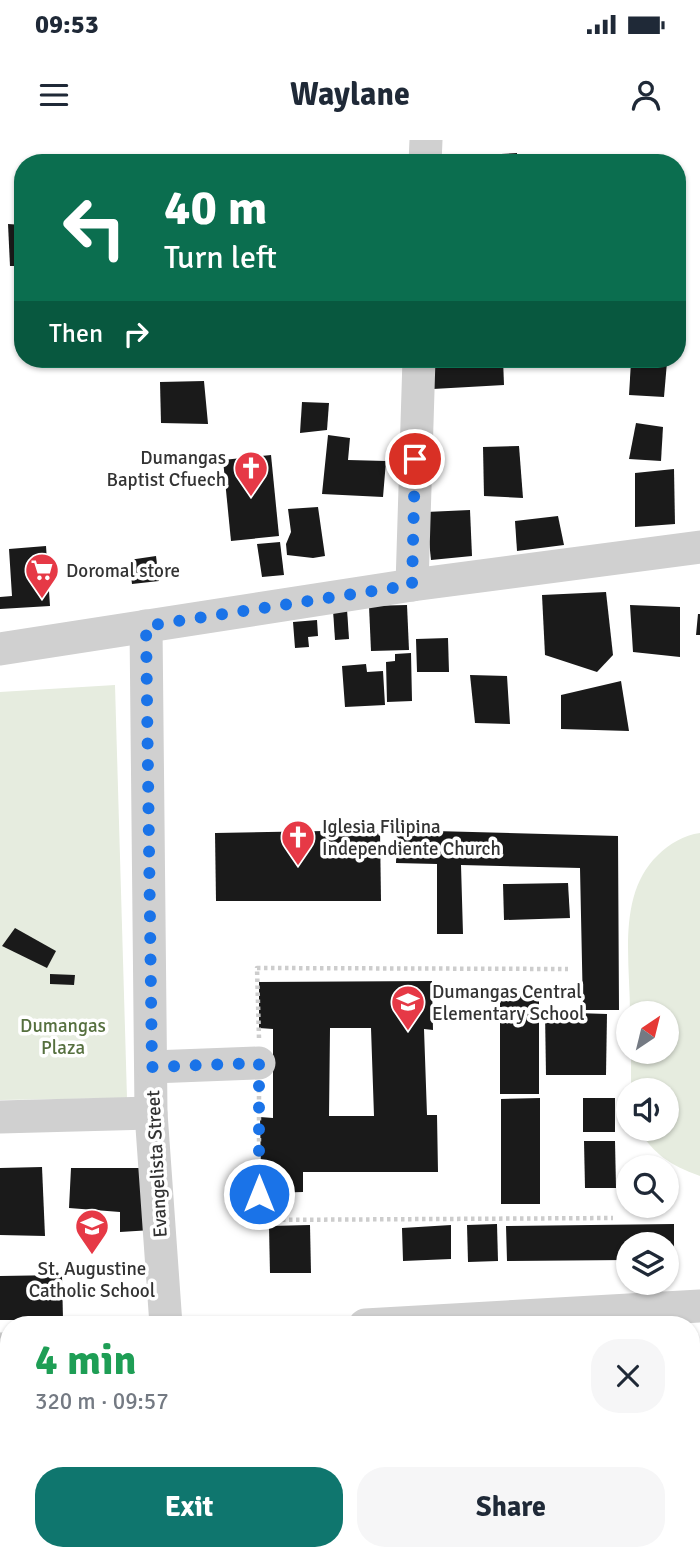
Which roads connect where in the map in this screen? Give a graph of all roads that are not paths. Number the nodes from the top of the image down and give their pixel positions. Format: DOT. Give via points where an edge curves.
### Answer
graph roads {
  1 [pos="419,368"];
  2 [pos="700,547"];
  3 [pos="412,585"];
  4 [pos="146,626"];
  5 [pos="0,649"];
  6 [pos="259,1063"];
  7 [pos="152,1067"];
  8 [pos="151,1113"];
  9 [pos="0,1117"];
  10 [pos="700,1306"];
  11 [pos="165,1316"];
  12 [pos="524,1316"];
  1 -- 3 [label="street"];
  2 -- 3 [label="street"];
  3 -- 4 [label="street"];
  4 -- 5 [label="street"];
  4 -- 7 [label="street, Evangelista Street"];
  6 -- 7 [label="street"];
  7 -- 8 [label="street, Evangelista Street"];
  8 -- 9 [label="street"];
  8 -- 11 [label="street, Evangelista Street"];
  10 -- 12 [label="street"];
}
